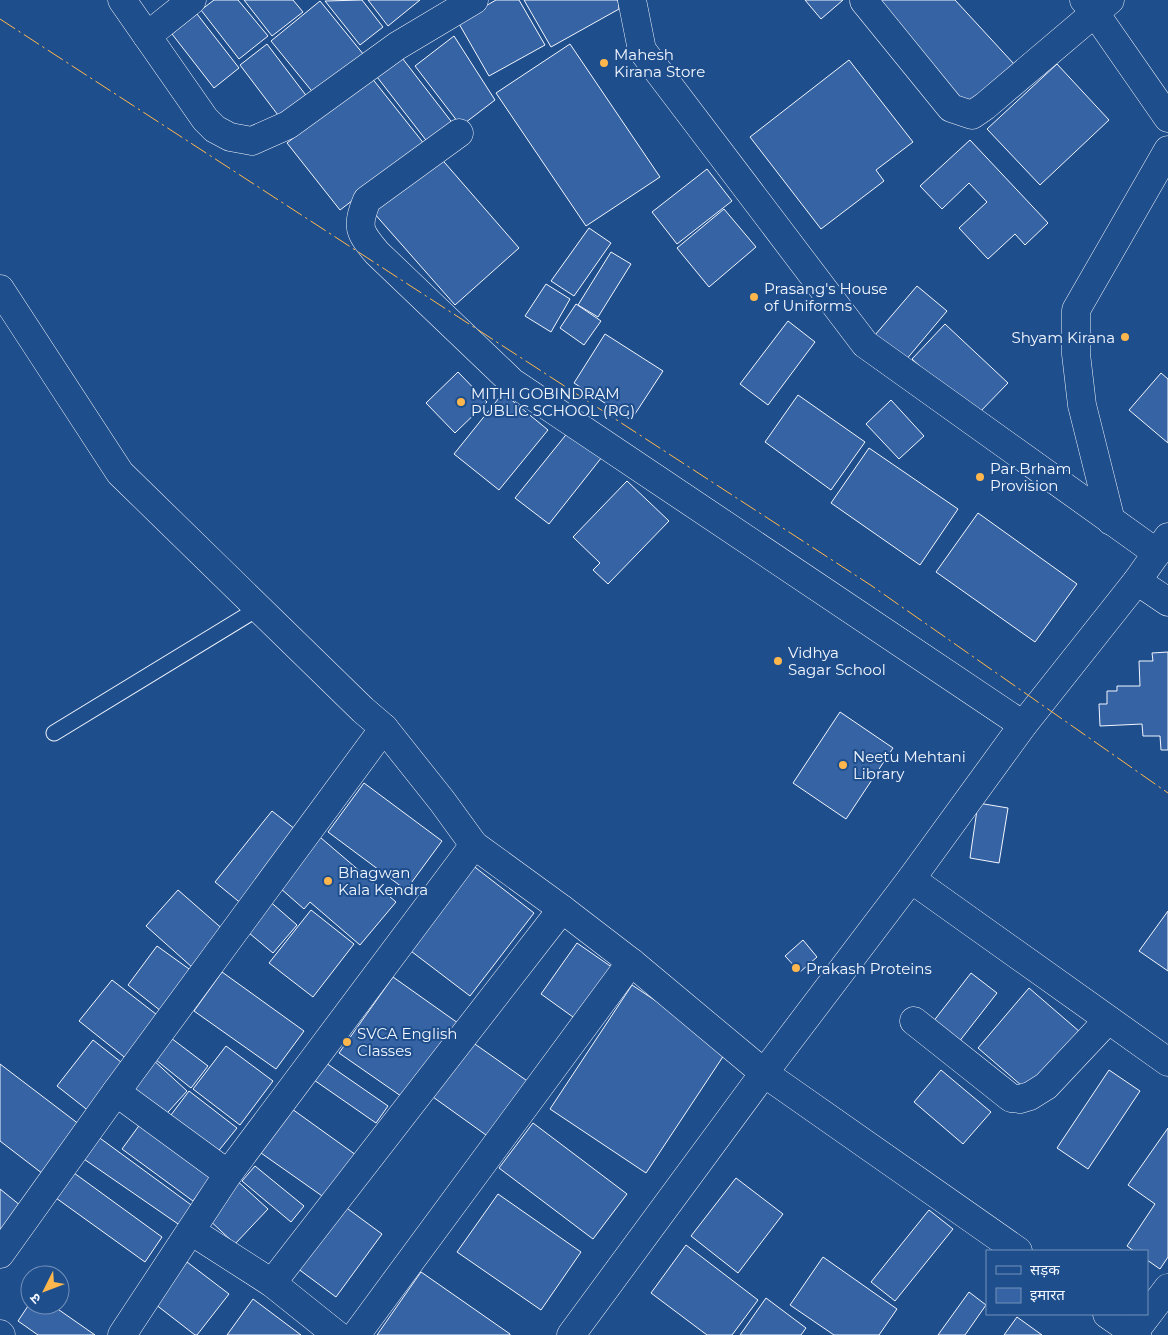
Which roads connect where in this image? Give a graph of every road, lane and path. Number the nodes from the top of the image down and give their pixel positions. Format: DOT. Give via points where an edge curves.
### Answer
graph roads {
  1 [pos="122,0"];
  2 [pos="192,0"];
  3 [pos="474,0"];
  4 [pos="632,0"];
  5 [pos="864,2"];
  6 [pos="1096,4"];
  7 [pos="147,36"];
  8 [pos="1168,118"];
  9 [pos="459,133"];
  10 [pos="1168,150"];
  11 [pos="0,289"];
  12 [pos="1111,521"];
  13 [pos="1163,545"];
  14 [pos="1137,581"];
  15 [pos="1168,602"];
  16 [pos="259,608"];
  17 [pos="1024,725"];
  18 [pos="384,728"];
  19 [pos="54,733"];
  20 [pos="474,845"];
  21 [pos="911,879"];
  22 [pos="562,909"];
  23 [pos="631,962"];
  24 [pos="1108,1020"];
  25 [pos="914,1021"];
  26 [pos="1167,1060"];
  27 [pos="764,1073"];
  28 [pos="116,1092"];
  29 [pos="228,1174"];
  30 [pos="191,1231"];
  31 [pos="1017,1250"];
  32 [pos="0,1254"];
  33 [pos="272,1283"];
  34 [pos="1168,1288"];
  35 [pos="1108,1315"];
  36 [pos="339,1334"];
  37 [pos="1134,1334"];
  38 [pos="122,1335"];
  39 [pos="571,1335"];
  1 -- 7 [label="street"];
  2 -- 7 [label="street"];
  3 -- 7 [label="street" via="397,46 288,125 252,141 230,138 215,129"];
  4 -- 12 [label="street" via="642,50 865,344"];
  5 -- 6 [label="street" via="951,108 972,115"];
  6 -- 8 [label="street"];
  9 -- 17 [label="street" via="367,200 360,217 362,236 377,253 512,382"];
  10 -- 12 [label="street" via="1076,310 1076,354 1082,405"];
  11 -- 16 [label="street" via="120,473"];
  12 -- 13 [label="street"];
  13 -- 14 [label="street"];
  14 -- 15 [label="street"];
  14 -- 17 [label="street"];
  16 -- 18 [label="street"];
  16 -- 19 [label="lane"];
  17 -- 21 [label="street"];
  18 -- 20 [label="street"];
  18 -- 28 [label="street"];
  20 -- 22 [label="street"];
  20 -- 29 [label="street"];
  21 -- 24 [label="street"];
  21 -- 27 [label="street"];
  22 -- 23 [label="street"];
  22 -- 33 [label="street"];
  23 -- 27 [label="street"];
  23 -- 36 [label="street"];
  24 -- 25 [label="street" via="1046,1086 1020,1099 1011,1098"];
  24 -- 26 [label="street"];
  27 -- 31 [label="street"];
  27 -- 39 [label="street"];
  28 -- 29 [label="street"];
  28 -- 32 [label="street"];
  29 -- 30 [label="street"];
  30 -- 33 [label="street"];
  30 -- 38 [label="street"];
  33 -- 36 [label="street"];
  34 -- 37 [label="street"];
  35 -- 37 [label="street"];
}
